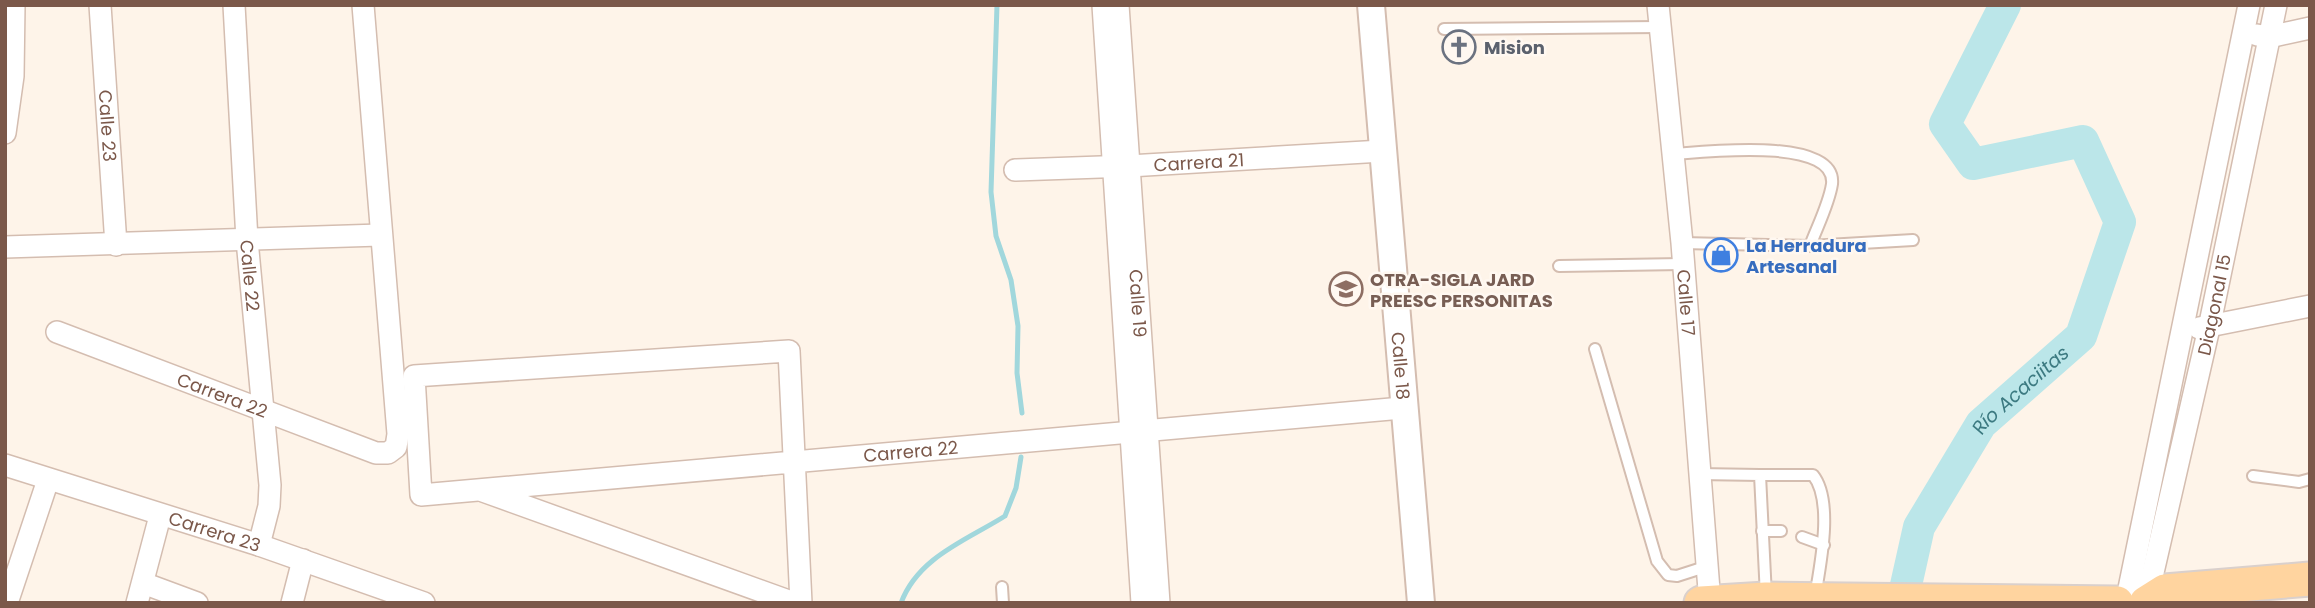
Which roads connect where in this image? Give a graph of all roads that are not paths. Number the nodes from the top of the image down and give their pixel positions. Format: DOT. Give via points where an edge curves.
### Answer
graph roads {
  1 [pos="14,5"];
  2 [pos="100,5"];
  3 [pos="234,5"];
  4 [pos="363,5"];
  5 [pos="1103,5"];
  6 [pos="1118,5"];
  7 [pos="1371,5"];
  8 [pos="1658,5"];
  9 [pos="2249,5"];
  10 [pos="2276,5"];
  11 [pos="1659,27"];
  12 [pos="2310,28"];
  13 [pos="1444,29"];
  14 [pos="2242,33"];
  15 [pos="2269,37"];
  16 [pos="6,125"];
  17 [pos="1382,151"];
  18 [pos="1674,154"];
  19 [pos="1122,167"];
  20 [pos="1015,170"];
  21 [pos="380,236"];
  22 [pos="247,240"];
  23 [pos="1913,240"];
  24 [pos="116,245"];
  25 [pos="1810,246"];
  26 [pos="5,247"];
  27 [pos="1682,254"];
  28 [pos="1559,266"];
  29 [pos="2310,306"];
  30 [pos="2180,328"];
  31 [pos="2208,328"];
  32 [pos="57,332"];
  33 [pos="1595,349"];
  34 [pos="1402,408"];
  35 [pos="263,411"];
  36 [pos="1140,431"];
  37 [pos="2155,453"];
  38 [pos="2179,459"];
  39 [pos="794,461"];
  40 [pos="5,465"];
  41 [pos="1698,474"];
  42 [pos="1760,475"];
  43 [pos="2253,476"];
  44 [pos="2310,479"];
  45 [pos="48,480"];
  46 [pos="478,489"];
  47 [pos="160,516"];
  48 [pos="1762,531"];
  49 [pos="1781,531"];
  50 [pos="1802,537"];
  51 [pos="259,545"];
  52 [pos="1824,545"];
  53 [pos="303,560"];
  54 [pos="1705,567"];
  55 [pos="2310,579"];
  56 [pos="1002,587"];
  57 [pos="140,593"];
  58 [pos="1766,599"];
  59 [pos="1819,600"];
  60 [pos="413,601"];
  61 [pos="1987,601"];
  62 [pos="1707,602"];
  63 [pos="7,603"];
  64 [pos="197,603"];
  65 [pos="292,603"];
  66 [pos="794,603"];
  67 [pos="801,603"];
  68 [pos="1003,603"];
  69 [pos="1142,603"];
  70 [pos="1159,603"];
  71 [pos="1420,603"];
  72 [pos="2117,603"];
  73 [pos="2126,603"];
  74 [pos="2146,603"];
  1 -- 16 [label="street" via="13,76"];
  2 -- 24 [label="street, Calle 23"];
  3 -- 22 [label="street, Calle 22"];
  4 -- 21 [label="street"];
  5 -- 19 [label="street, Calle 19"];
  6 -- 19 [label="street, Calle 19"];
  7 -- 17 [label="street, Calle 18"];
  8 -- 11 [label="street, Calle 17"];
  9 -- 14 [label="street, Diagonal 15"];
  10 -- 15 [label="street, Diagonal 15"];
  11 -- 13 [label="lane"];
  11 -- 18 [label="street, Calle 17"];
  12 -- 15 [label="street"];
  14 -- 15 [label="street"];
  14 -- 30 [label="street, Diagonal 15"];
  15 -- 31 [label="street, Diagonal 15"];
  17 -- 19 [label="street, Carrera 21"];
  17 -- 34 [label="street, Calle 18"];
  18 -- 25 [label="lane" via="1742,150 1815,157 1828,167 1832,183"];
  18 -- 27 [label="street, Calle 17"];
  19 -- 20 [label="street, Carrera 21"];
  19 -- 36 [label="street, Calle 19"];
  21 -- 22 [label="street"];
  21 -- 35 [label="street, Carrera 22" via="396,447 376,453"];
  22 -- 24 [label="street"];
  22 -- 35 [label="street, Calle 22"];
  23 -- 25 [label="lane"];
  24 -- 26 [label="street"];
  25 -- 27 [label="lane"];
  27 -- 28 [label="lane"];
  27 -- 41 [label="street, Calle 17"];
  29 -- 31 [label="street"];
  30 -- 31 [label="street"];
  30 -- 37 [label="street, Diagonal 15"];
  31 -- 38 [label="street, Diagonal 15"];
  32 -- 35 [label="street, Carrera 22"];
  33 -- 54 [label="lane" via="1657,561 1668,575"];
  34 -- 36 [label="street, Carrera 22"];
  34 -- 71 [label="street, Calle 18"];
  35 -- 51 [label="street, Calle 22" via="270,495"];
  36 -- 39 [label="street, Carrera 22"];
  36 -- 69 [label="street, Calle 19"];
  36 -- 70 [label="street, Calle 19"];
  37 -- 38 [label="street"];
  37 -- 73 [label="street, Diagonal 15"];
  38 -- 74 [label="street, Diagonal 15"];
  39 -- 46 [label="street, Carrera 22"];
  39 -- 46 [label="street, Carrera 22" via="789,351 414,376 421,495"];
  39 -- 67 [label="street"];
  40 -- 45 [label="street, Carrera 23"];
  41 -- 42 [label="lane"];
  41 -- 54 [label="street, Calle 17"];
  42 -- 48 [label="lane"];
  42 -- 52 [label="lane" via="1813,475 1821,486"];
  43 -- 44 [label="lane" via="2300,482"];
  45 -- 47 [label="street, Carrera 23"];
  45 -- 63 [label="street"];
  46 -- 66 [label="street"];
  47 -- 51 [label="street, Carrera 23"];
  47 -- 57 [label="street"];
  48 -- 49 [label="lane"];
  48 -- 58 [label="lane"];
  50 -- 52 [label="lane"];
  51 -- 53 [label="street, Carrera 23"];
  52 -- 59 [label="lane"];
  53 -- 60 [label="street, Carrera 23"];
  53 -- 65 [label="street"];
  54 -- 62 [label="street, Calle 17"];
  55 -- 74 [label="main road" via="2165,591"];
  56 -- 68 [label="lane"];
  57 -- 64 [label="street"];
  58 -- 59 [label="main road"];
  58 -- 62 [label="main road"];
  59 -- 61 [label="main road"];
  61 -- 72 [label="main road"];
}
